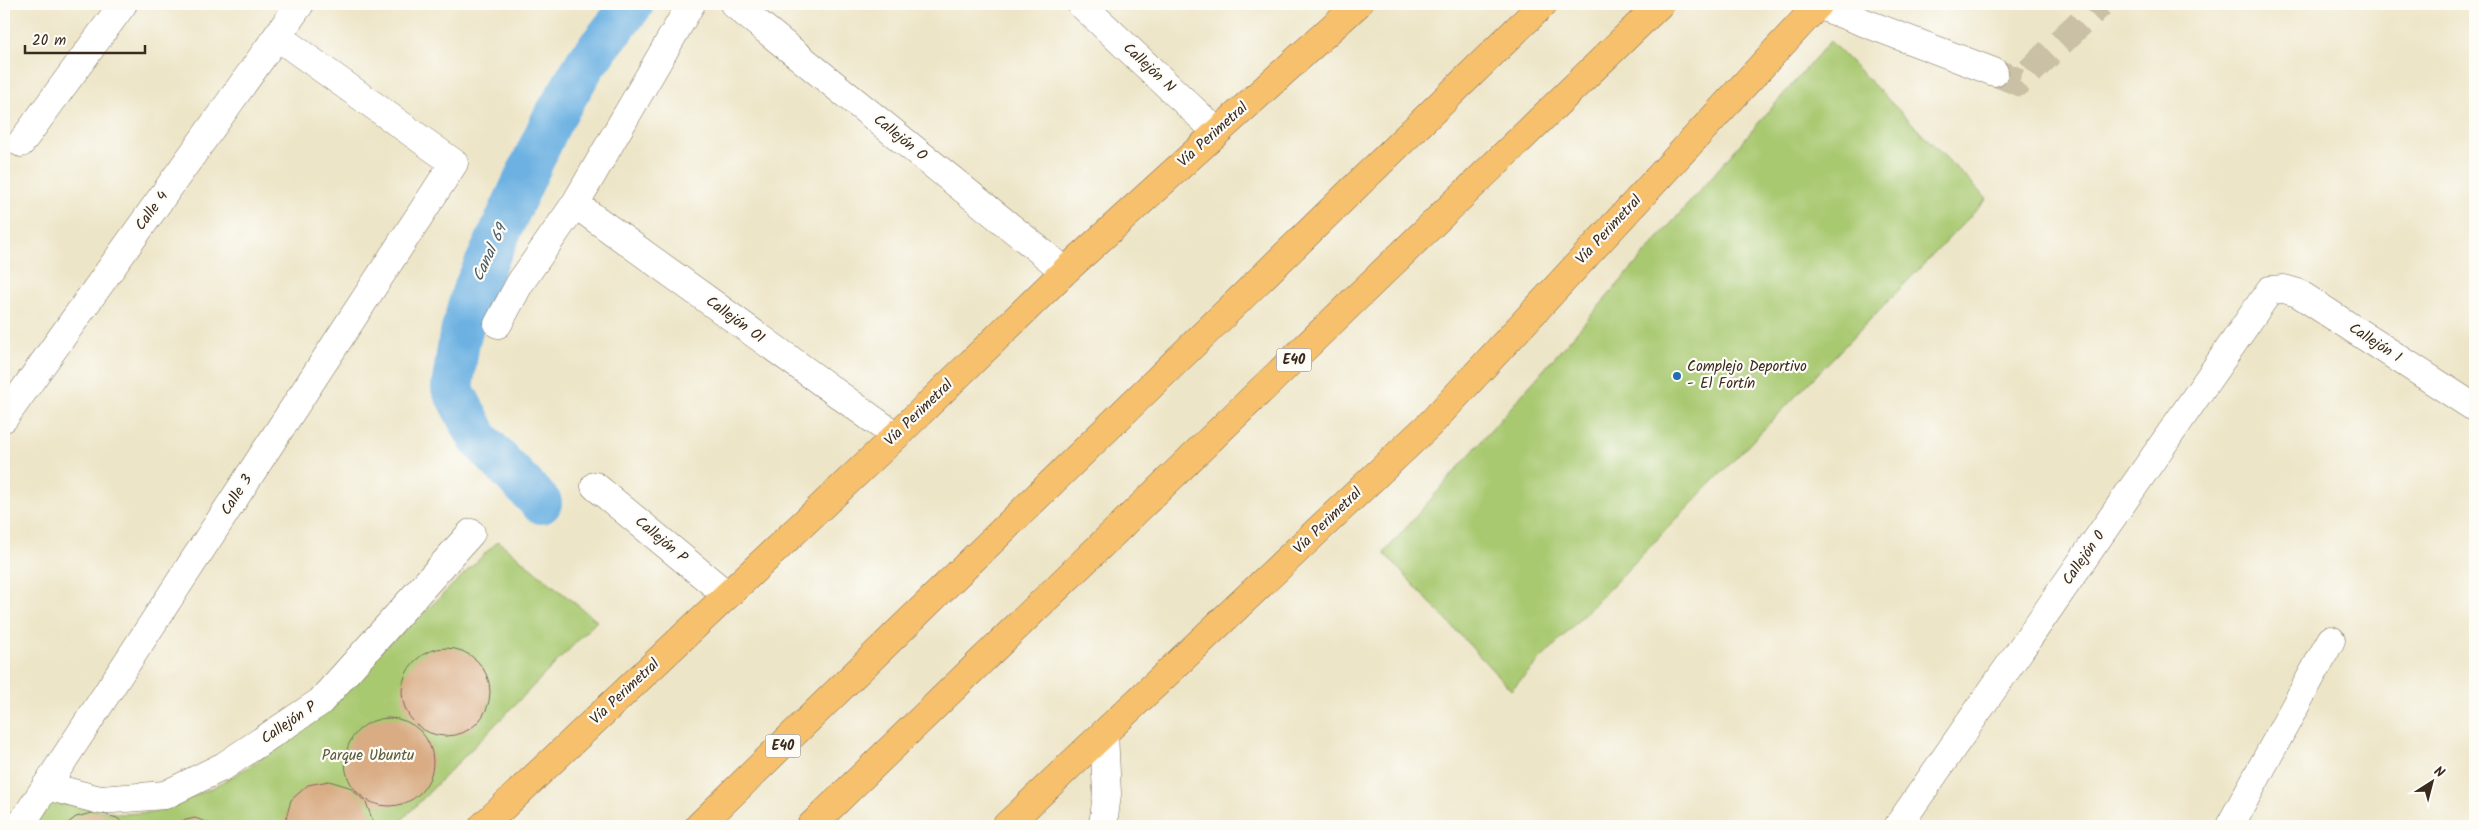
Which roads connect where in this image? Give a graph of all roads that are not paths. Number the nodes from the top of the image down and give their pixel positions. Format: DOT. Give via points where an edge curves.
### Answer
graph roads {
  1 [pos="123,4"];
  2 [pos="300,4"];
  3 [pos="691,4"];
  4 [pos="734,4"];
  5 [pos="1081,4"];
  6 [pos="1358,4"];
  7 [pos="1543,4"];
  8 [pos="1660,4"];
  9 [pos="1819,4"];
  10 [pos="278,37"];
  11 [pos="1994,72"];
  12 [pos="1217,132"];
  13 [pos="21,143"];
  14 [pos="575,204"];
  15 [pos="1065,271"];
  16 [pos="2270,290"];
  17 [pos="498,324"];
  18 [pos="2475,408"];
  19 [pos="4,418"];
  20 [pos="896,436"];
  21 [pos="595,486"];
  22 [pos="471,533"];
  23 [pos="727,595"];
  24 [pos="2330,640"];
  25 [pos="1104,733"];
  26 [pos="46,786"];
  27 [pos="20,826"];
  28 [pos="483,826"];
  29 [pos="699,826"];
  30 [pos="811,826"];
  31 [pos="1006,826"];
  32 [pos="1103,826"];
  33 [pos="1898,826"];
  34 [pos="2230,826"];
  1 -- 13 [label="street"];
  2 -- 10 [label="street, Calle 4"];
  3 -- 14 [label="street"];
  4 -- 15 [label="street, Callejón O"];
  5 -- 12 [label="street, Callejón N"];
  6 -- 12 [label="main road, Vía Perimetral"];
  7 -- 29 [label="main road, E40"];
  8 -- 30 [label="main road, E40"];
  9 -- 11 [label="street"];
  9 -- 25 [label="main road, Vía Perimetral" via="1430,423"];
  10 -- 19 [label="street, Calle 4"];
  10 -- 26 [label="street, Calle 3" via="454,164"];
  12 -- 15 [label="main road, Vía Perimetral"];
  14 -- 17 [label="street" via="520,283"];
  14 -- 20 [label="street, Callejón O1"];
  15 -- 20 [label="main road, Vía Perimetral"];
  16 -- 18 [label="street, Callejón 1" via="2298,293"];
  16 -- 33 [label="street, Callejón 0"];
  20 -- 23 [label="main road, Vía Perimetral"];
  21 -- 23 [label="street, Callejón P"];
  22 -- 26 [label="street, Callejón P" via="320,702 224,766 165,795 100,800"];
  23 -- 28 [label="main road, Vía Perimetral"];
  24 -- 34 [label="street"];
  25 -- 31 [label="main road, Vía Perimetral"];
  25 -- 32 [label="street" via="1107,794"];
  26 -- 27 [label="street, Calle 3"];
}
